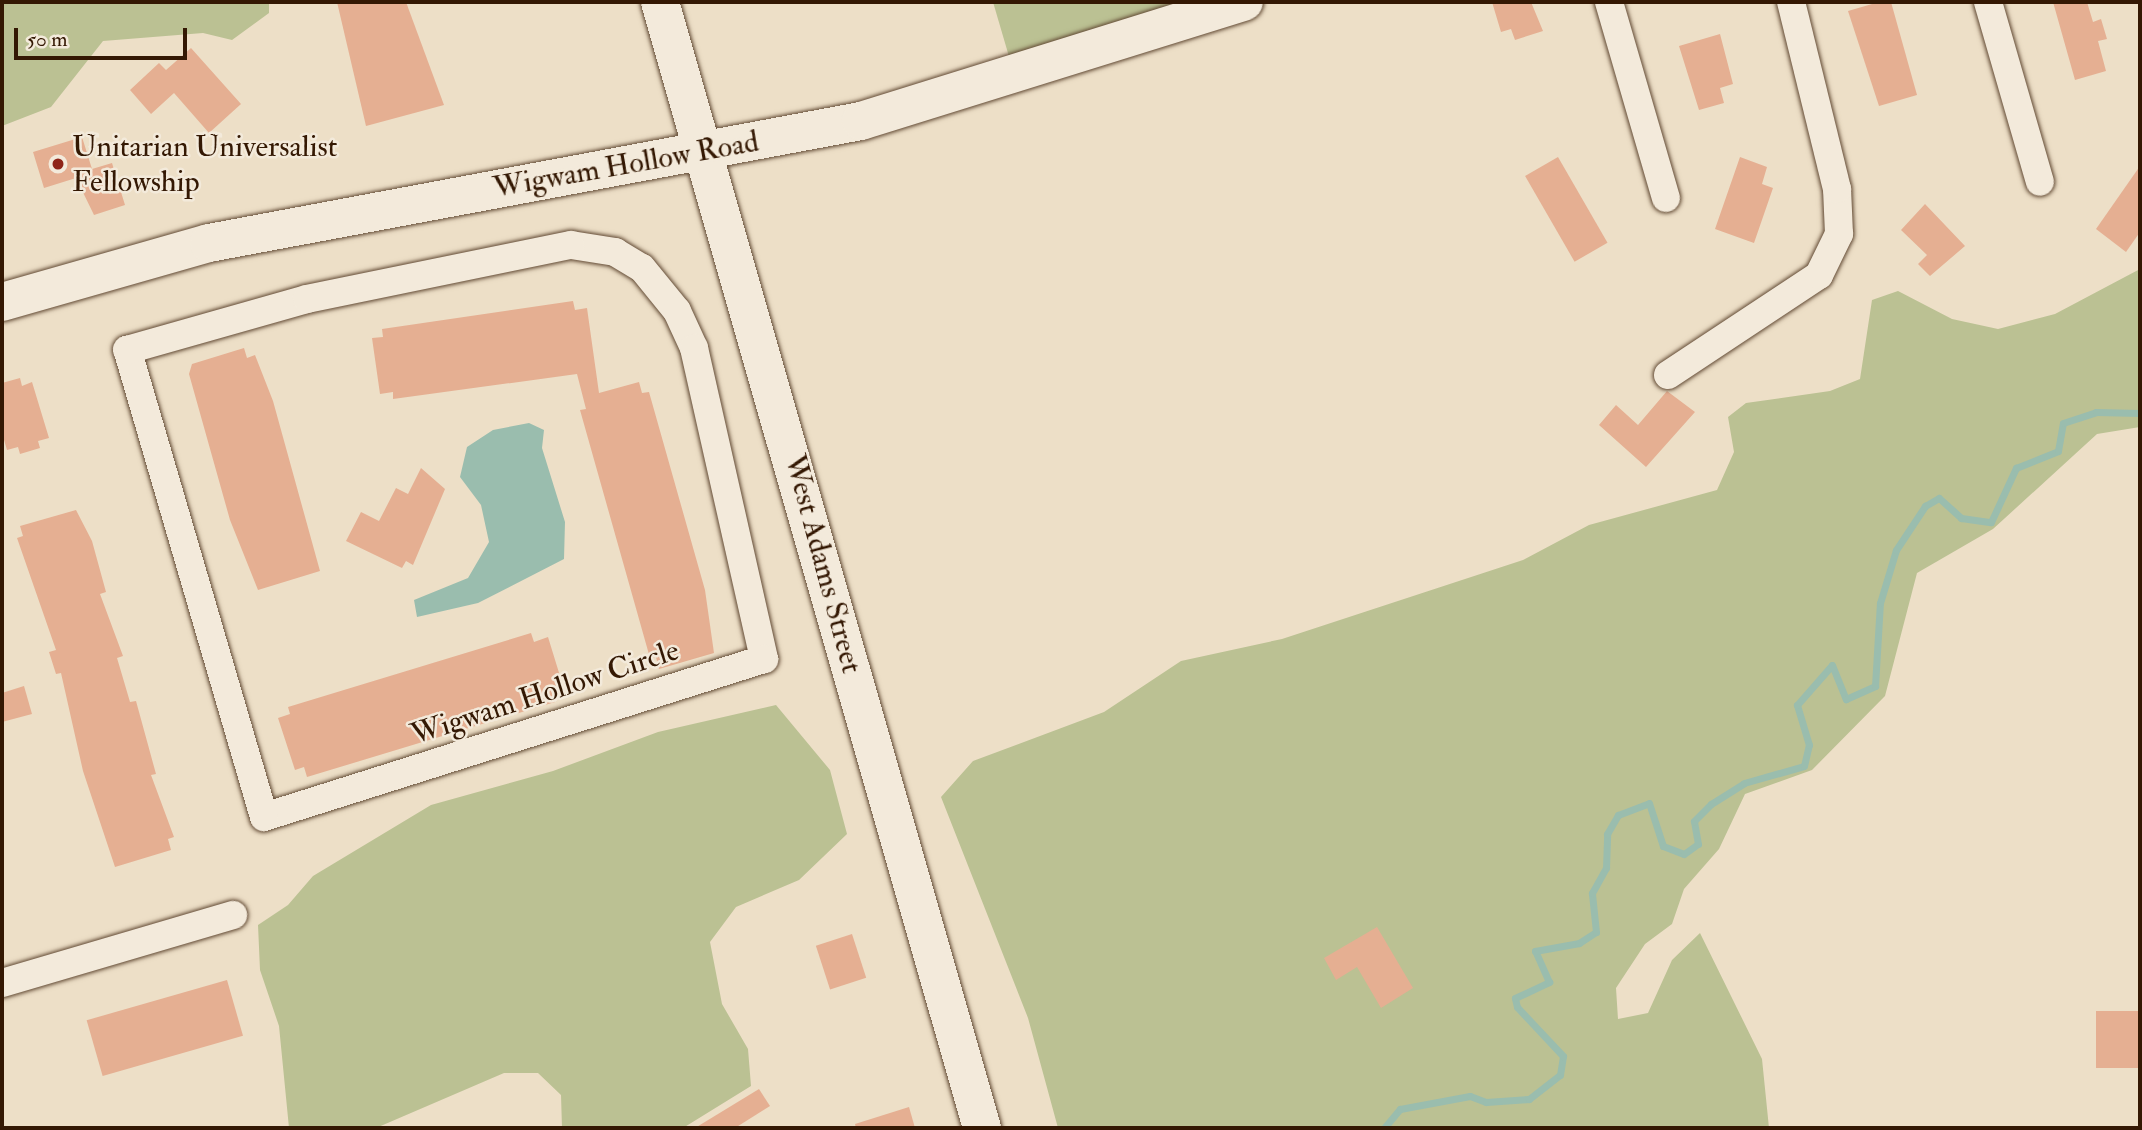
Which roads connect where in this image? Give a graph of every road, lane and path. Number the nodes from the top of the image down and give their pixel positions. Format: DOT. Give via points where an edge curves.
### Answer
graph roads {
  1 [pos="660,2"];
  2 [pos="1244,2"];
  3 [pos="1609,2"];
  4 [pos="1791,2"];
  5 [pos="1988,2"];
  6 [pos="704,148"];
  7 [pos="2039,181"];
  8 [pos="1666,198"];
  9 [pos="307,299"];
  10 [pos="2,302"];
  11 [pos="1668,375"];
  12 [pos="233,915"];
  13 [pos="2,983"];
  14 [pos="982,1128"];
  1 -- 6 [label="street, West Adams Street"];
  2 -- 6 [label="street, Wigwam Hollow Road" via="937,102"];
  3 -- 8 [label="street"];
  4 -- 11 [label="street" via="1837,189 1839,234 1819,275"];
  5 -- 7 [label="street"];
  6 -- 10 [label="street, Wigwam Hollow Road" via="209,243"];
  6 -- 14 [label="street, West Adams Street"];
  9 -- 9 [label="street, Wigwam Hollow Circle" via="571,245 615,252 642,268 677,311 694,348 764,659 264,817 127,350"];
  12 -- 13 [label="street"];
}
